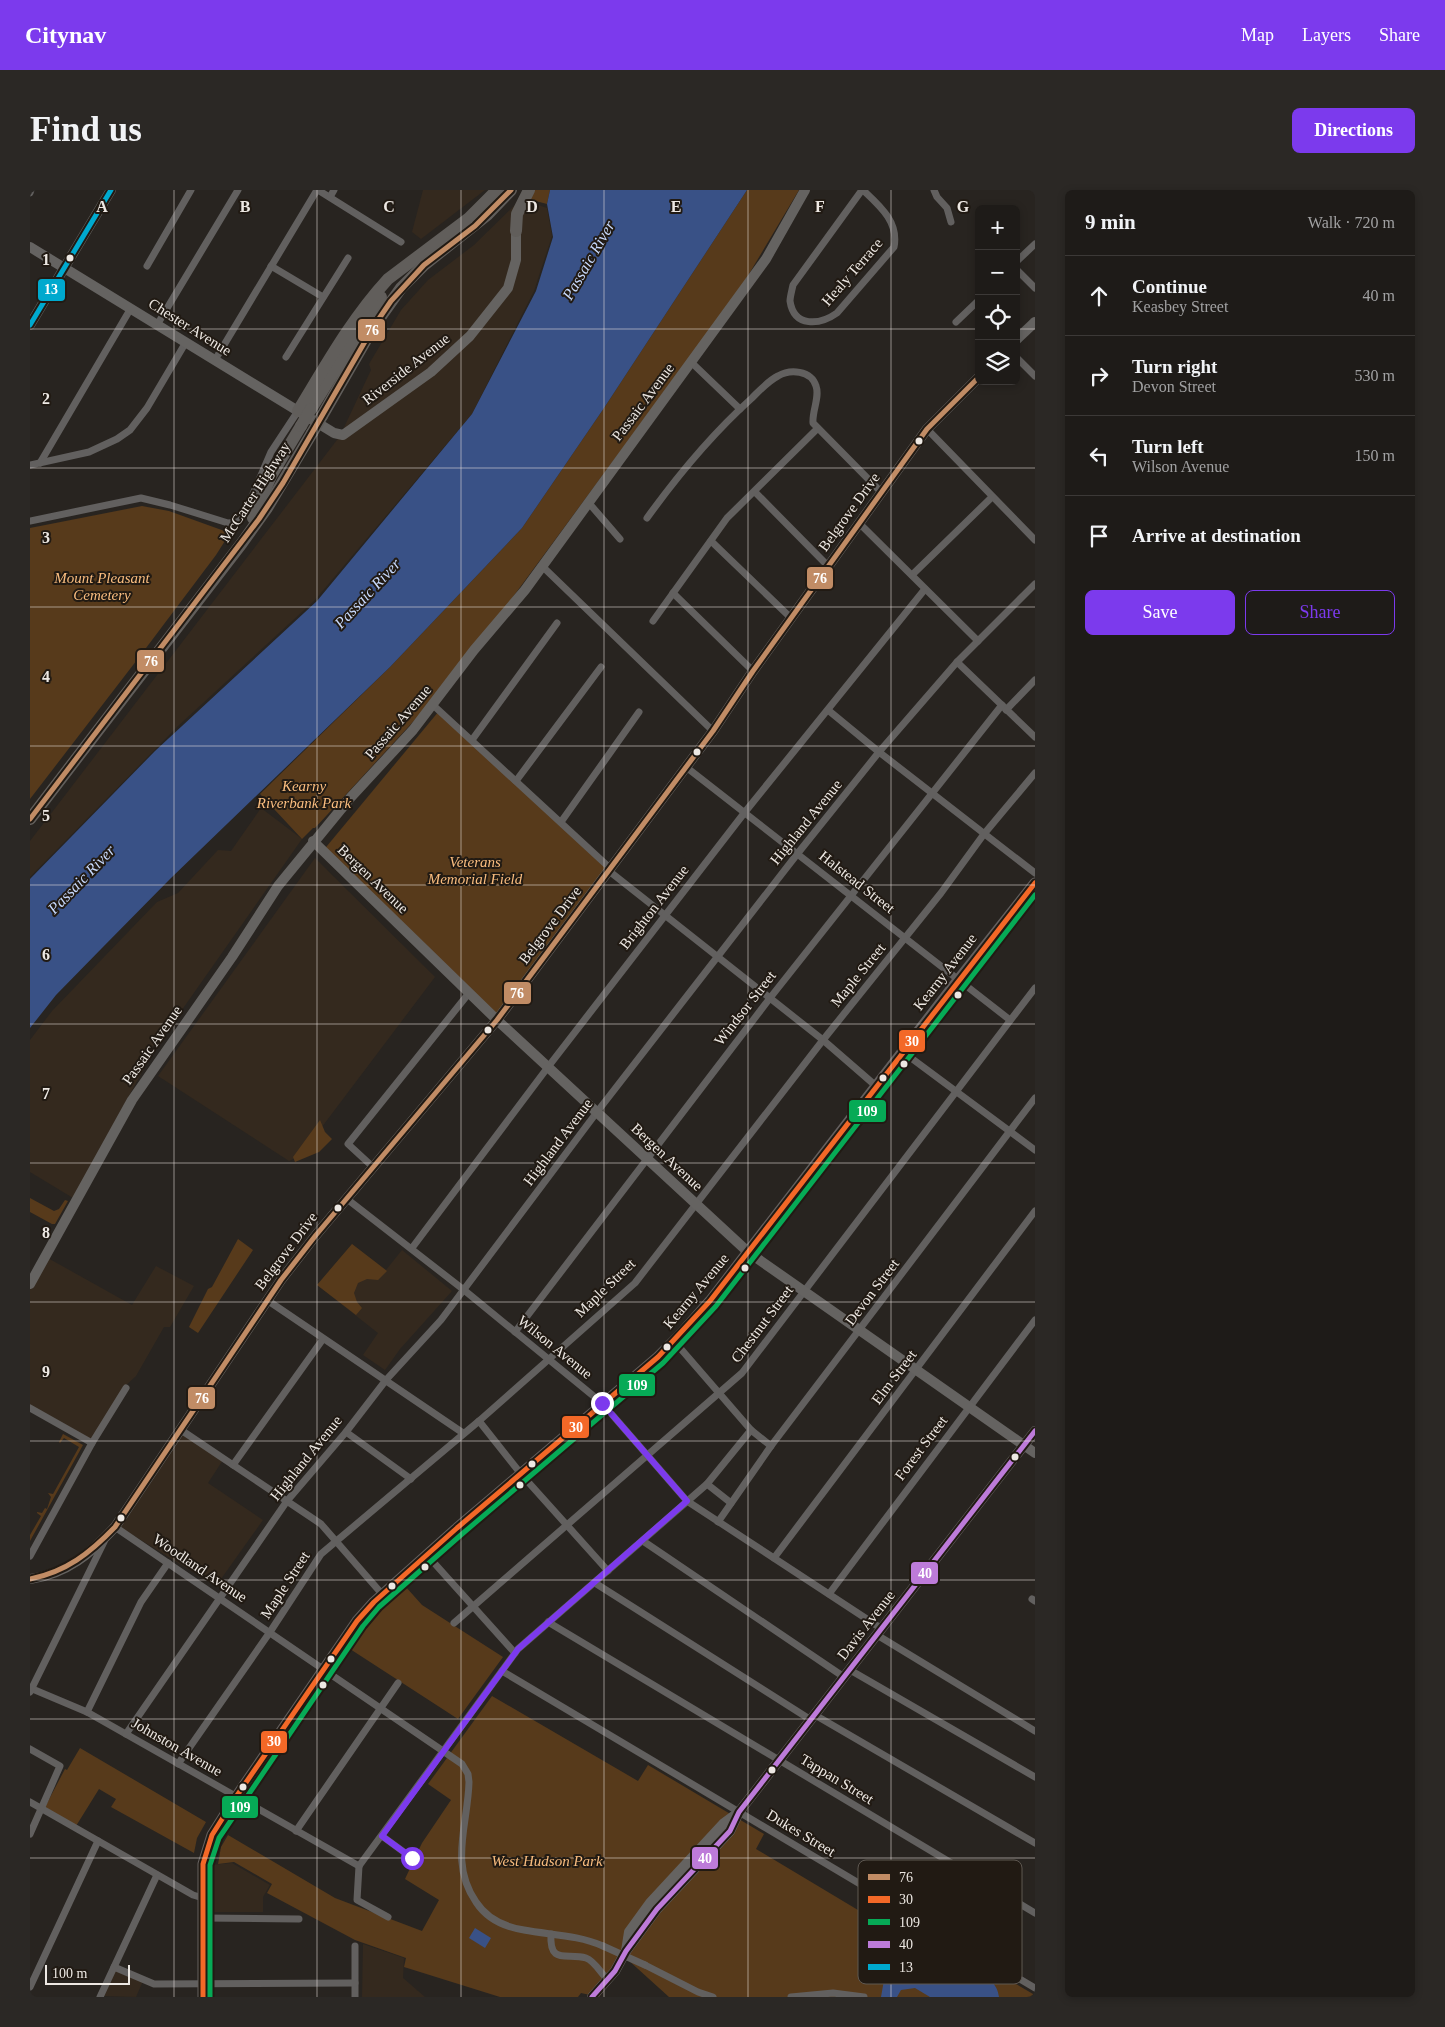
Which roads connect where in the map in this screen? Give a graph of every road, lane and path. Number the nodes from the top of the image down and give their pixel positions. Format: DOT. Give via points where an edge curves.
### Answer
graph roads {
  1 [pos="111,190"];
  2 [pos="191,190"];
  3 [pos="238,190"];
  4 [pos="317,190"];
  5 [pos="334,190"];
  6 [pos="497,190"];
  7 [pos="511,190"];
  8 [pos="529,190"];
  9 [pos="804,190"];
  10 [pos="862,190"];
  11 [pos="934,190"];
  12 [pos="330,198"];
  13 [pos="951,222"];
  14 [pos="516,231"];
  15 [pos="401,242"];
  16 [pos="1035,244"];
  17 [pos="30,247"];
  18 [pos="348,258"];
  19 [pos="1020,258"];
  20 [pos="417,264"];
  21 [pos="147,266"];
  22 [pos="271,266"];
  23 [pos="64,267"];
  24 [pos="1020,273"];
  25 [pos="1035,288"];
  26 [pos="323,297"];
  27 [pos="975,304"];
  28 [pos="131,308"];
  29 [pos="956,322"];
  30 [pos="1035,322"];
  31 [pos="30,325"];
  32 [pos="157,325"];
  33 [pos="1020,336"];
  34 [pos="186,342"];
  35 [pos="286,357"];
  36 [pos="215,360"];
  37 [pos="1020,361"];
  38 [pos="691,362"];
  39 [pos="1035,376"];
  40 [pos="975,381"];
  41 [pos="740,409"];
  42 [pos="310,412"];
  43 [pos="306,429"];
  44 [pos="817,429"];
  45 [pos="927,429"];
  46 [pos="334,433"];
  47 [pos="40,463"];
  48 [pos="30,465"];
  49 [pos="754,492"];
  50 [pos="881,492"];
  51 [pos="992,496"];
  52 [pos="588,502"];
  53 [pos="647,518"];
  54 [pos="30,521"];
  55 [pos="860,523"];
  56 [pos="620,539"];
  57 [pos="1035,540"];
  58 [pos="711,541"];
  59 [pos="542,566"];
  60 [pos="828,566"];
  61 [pos="912,575"];
  62 [pos="1035,584"];
  63 [pos="925,589"];
  64 [pos="673,593"];
  65 [pos="791,618"];
  66 [pos="652,621"];
  67 [pos="557,623"];
  68 [pos="978,642"];
  69 [pos="957,662"];
  70 [pos="601,667"];
  71 [pos="753,671"];
  72 [pos="1035,680"];
  73 [pos="433,705"];
  74 [pos="1004,707"];
  75 [pos="828,710"];
  76 [pos="639,712"];
  77 [pos="713,731"];
  78 [pos="1035,737"];
  79 [pos="472,740"];
  80 [pos="879,752"];
  81 [pos="686,767"];
  82 [pos="1035,772"];
  83 [pos="516,781"];
  84 [pos="933,793"];
  85 [pos="744,812"];
  86 [pos="30,819"];
  87 [pos="561,822"];
  88 [pos="984,834"];
  89 [pos="313,841"];
  90 [pos="798,854"];
  91 [pos="610,870"];
  92 [pos="1035,873"];
  93 [pos="1035,883"];
  94 [pos="851,896"];
  95 [pos="665,915"];
  96 [pos="904,938"];
  97 [pos="718,956"];
  98 [pos="958,980"];
  99 [pos="1035,988"];
  100 [pos="469,993"];
  101 [pos="770,998"];
  102 [pos="497,1020"];
  103 [pos="1010,1020"];
  104 [pos="823,1040"];
  105 [pos="902,1052"];
  106 [pos="548,1067"];
  107 [pos="876,1086"];
  108 [pos="956,1092"];
  109 [pos="1035,1098"];
  110 [pos="597,1112"];
  111 [pos="1010,1131"];
  112 [pos="1035,1150"];
  113 [pos="647,1158"];
  114 [pos="374,1168"];
  115 [pos="347,1199"];
  116 [pos="697,1205"];
  117 [pos="1035,1211"];
  118 [pos="412,1248"];
  119 [pos="748,1252"];
  120 [pos="30,1284"];
  121 [pos="464,1290"];
  122 [pos="804,1291"];
  123 [pos="267,1300"];
  124 [pos="1035,1320"];
  125 [pos="860,1331"];
  126 [pos="516,1332"];
  127 [pos="322,1339"];
  128 [pos="674,1341"];
  129 [pos="549,1359"];
  130 [pos="916,1370"];
  131 [pos="386,1380"];
  132 [pos="126,1388"];
  133 [pos="720,1393"];
  134 [pos="602,1403"];
  135 [pos="969,1407"];
  136 [pos="33,1410"];
  137 [pos="479,1422"];
  138 [pos="181,1430"];
  139 [pos="751,1430"];
  140 [pos="1035,1431"];
  141 [pos="346,1432"];
  142 [pos="463,1433"];
  143 [pos="92,1443"];
  144 [pos="771,1446"];
  145 [pos="1024,1446"];
  146 [pos="1035,1454"];
  147 [pos="646,1456"];
  148 [pos="233,1465"];
  149 [pos="521,1474"];
  150 [pos="411,1479"];
  151 [pos="707,1484"];
  152 [pos="287,1501"];
  153 [pos="687,1501"];
  154 [pos="731,1503"];
  155 [pos="718,1522"];
  156 [pos="567,1525"];
  157 [pos="115,1527"];
  158 [pos="106,1537"];
  159 [pos="643,1541"];
  160 [pos="337,1542"];
  161 [pos="427,1555"];
  162 [pos="30,1556"];
  163 [pos="774,1558"];
  164 [pos="168,1563"];
  165 [pos="608,1571"];
  166 [pos="30,1579"];
  167 [pos="595,1583"];
  168 [pos="382,1594"];
  169 [pos="829,1594"];
  170 [pos="220,1598"];
  171 [pos="473,1606"];
  172 [pos="548,1622"];
  173 [pos="454,1623"];
  174 [pos="270,1632"];
  175 [pos="880,1632"];
  176 [pos="515,1653"];
  177 [pos="324,1669"];
  178 [pos="502,1671"];
  179 [pos="847,1673"];
  180 [pos="398,1683"];
  181 [pos="31,1689"];
  182 [pos="381,1708"];
  183 [pos="88,1712"];
  184 [pos="813,1717"];
  185 [pos="1035,1731"];
  186 [pos="126,1734"];
  187 [pos="30,1749"];
  188 [pos="443,1750"];
  189 [pos="779,1761"];
  190 [pos="178,1764"];
  191 [pos="1035,1777"];
  192 [pos="236,1797"];
  193 [pos="30,1802"];
  194 [pos="42,1809"];
  195 [pos="739,1812"];
  196 [pos="296,1831"];
  197 [pos="30,1834"];
  198 [pos="382,1836"];
  199 [pos="98,1841"];
  200 [pos="1035,1843"];
  201 [pos="412,1858"];
  202 [pos="946,1860"];
  203 [pos="358,1866"];
  204 [pos="157,1875"];
  205 [pos="858,1883"];
  206 [pos="203,1898"];
  207 [pos="1022,1905"];
  208 [pos="1035,1913"];
  209 [pos="388,1917"];
  210 [pos="203,1918"];
  211 [pos="299,1919"];
  212 [pos="551,1934"];
  213 [pos="355,1946"];
  214 [pos="114,1967"];
  215 [pos="608,1980"];
  216 [pos="1022,1980"];
  217 [pos="355,1983"];
  218 [pos="203,1984"];
  219 [pos="30,1987"];
  220 [pos="1035,1988"];
  221 [pos="100,1997"];
  222 [pos="203,1997"];
  223 [pos="355,1997"];
  224 [pos="592,1997"];
  225 [pos="714,1997"];
  226 [pos="791,1997"];
  227 [pos="864,1997"];
  1 -- 23 [label="street"];
  2 -- 21 [label="street"];
  3 -- 32 [label="street"];
  4 -- 12 [label="street"];
  4 -- 22 [label="street"];
  5 -- 12 [label="street"];
  6 -- 20 [label="highway" via="469,218 430,246"];
  7 -- 20 [label="highway, McCarter Highway" via="475,226"];
  8 -- 14 [label="highway" via="517,214"];
  9 -- 38 [label="street, Passaic Avenue" via="766,259"];
  10 -- 10 [label="street, Healy Terrace" via="793,286 790,300 802,321 826,320 837,313 894,247 896,236 892,220"];
  11 -- 13 [label="street" via="947,208"];
  12 -- 15 [label="street"];
  14 -- 46 [label="street, Riverside Avenue" via="516,260 508,288 470,336 431,372 348,433"];
  16 -- 19 [label="street"];
  17 -- 23 [label="street, Chester Avenue"];
  18 -- 26 [label="street"];
  20 -- 42 [label="highway, McCarter Highway"];
  20 -- 42 [label="highway, McCarter Highway" via="382,294"];
  20 -- 42 [label="highway" via="388,279 361,310"];
  22 -- 26 [label="street"];
  22 -- 36 [label="street"];
  23 -- 28 [label="street, Chester Avenue"];
  23 -- 31 [label="street"];
  24 -- 25 [label="street"];
  26 -- 35 [label="street"];
  27 -- 29 [label="street"];
  28 -- 32 [label="street, Chester Avenue"];
  28 -- 47 [label="street"];
  30 -- 33 [label="street"];
  32 -- 34 [label="street, Chester Avenue"];
  34 -- 36 [label="street, Chester Avenue"];
  34 -- 47 [label="street" via="147,408 130,430 89,452"];
  36 -- 42 [label="street, Chester Avenue"];
  37 -- 39 [label="street"];
  38 -- 41 [label="street"];
  38 -- 52 [label="street, Passaic Avenue"];
  40 -- 45 [label="street, Belgrove Drive"];
  41 -- 44 [label="street" via="777,376 790,371 799,372 806,374 816,385 812,416"];
  41 -- 53 [label="street" via="676,477"];
  42 -- 43 [label="highway, McCarter Highway, bridge"];
  42 -- 46 [label="street, Chester Avenue"];
  42 -- 54 [label="street" via="271,452 238,522 228,523 141,498"];
  43 -- 86 [label="highway, McCarter Highway" via="276,495 251,532"];
  43 -- 86 [label="highway, McCarter Highway" via="278,462 248,528 223,567"];
  44 -- 49 [label="street"];
  44 -- 50 [label="street"];
  45 -- 50 [label="street, Belgrove Drive"];
  45 -- 51 [label="street"];
  47 -- 48 [label="street"];
  49 -- 58 [label="street" via="727,518"];
  49 -- 60 [label="street"];
  50 -- 55 [label="street, Belgrove Drive"];
  51 -- 57 [label="street"];
  51 -- 61 [label="street"];
  52 -- 56 [label="street"];
  52 -- 59 [label="street, Passaic Avenue"];
  55 -- 60 [label="street, Belgrove Drive"];
  55 -- 61 [label="street"];
  58 -- 64 [label="street"];
  58 -- 65 [label="street"];
  59 -- 73 [label="street, Passaic Avenue"];
  59 -- 77 [label="street"];
  60 -- 65 [label="street, Belgrove Drive"];
  61 -- 63 [label="street"];
  62 -- 68 [label="street, Highland Avenue"];
  63 -- 68 [label="street"];
  63 -- 75 [label="street, Brighton Avenue"];
  64 -- 66 [label="street"];
  64 -- 71 [label="street"];
  65 -- 71 [label="street, Belgrove Drive"];
  67 -- 79 [label="street"];
  68 -- 69 [label="street, Highland Avenue"];
  69 -- 74 [label="street"];
  69 -- 80 [label="street, Highland Avenue"];
  70 -- 83 [label="street"];
  71 -- 77 [label="street, Belgrove Drive"];
  72 -- 74 [label="street, Windsor Street"];
  73 -- 79 [label="street"];
  73 -- 89 [label="street, Passaic Avenue"];
  74 -- 78 [label="street"];
  74 -- 84 [label="street, Windsor Street"];
  75 -- 80 [label="street"];
  75 -- 85 [label="street, Brighton Avenue"];
  76 -- 87 [label="street"];
  77 -- 81 [label="street, Belgrove Drive"];
  79 -- 83 [label="street"];
  80 -- 84 [label="street"];
  80 -- 90 [label="street, Highland Avenue"];
  81 -- 85 [label="street, Halstead Street"];
  81 -- 91 [label="street, Belgrove Drive"];
  82 -- 88 [label="street, Maple Street"];
  83 -- 87 [label="street"];
  84 -- 88 [label="street"];
  84 -- 94 [label="street, Windsor Street"];
  85 -- 90 [label="street, Halstead Street"];
  85 -- 95 [label="street, Brighton Avenue"];
  87 -- 91 [label="street"];
  88 -- 92 [label="street"];
  88 -- 96 [label="street, Maple Street"];
  89 -- 100 [label="street, Bergen Avenue"];
  89 -- 120 [label="street, Passaic Avenue" via="278,886 132,1100"];
  90 -- 94 [label="street, Halstead Street"];
  90 -- 97 [label="street, Highland Avenue"];
  91 -- 95 [label="street"];
  91 -- 102 [label="street, Belgrove Drive"];
  93 -- 98 [label="main road, Kearny Avenue"];
  94 -- 96 [label="street, Halstead Street"];
  94 -- 101 [label="street, Windsor Street"];
  95 -- 97 [label="street"];
  95 -- 106 [label="street, Brighton Avenue"];
  96 -- 98 [label="street, Halstead Street"];
  96 -- 104 [label="street, Maple Street"];
  97 -- 101 [label="street"];
  97 -- 110 [label="street, Highland Avenue"];
  98 -- 103 [label="street, Halstead Street"];
  98 -- 105 [label="main road, Kearny Avenue"];
  99 -- 103 [label="street, Chestnut Street"];
  100 -- 102 [label="street, Bergen Avenue"];
  100 -- 114 [label="street" via="348,1144"];
  101 -- 104 [label="street"];
  101 -- 113 [label="street, Windsor Street"];
  102 -- 106 [label="street, Bergen Avenue"];
  102 -- 114 [label="street, Belgrove Drive"];
  103 -- 108 [label="street, Chestnut Street"];
  104 -- 107 [label="street"];
  104 -- 116 [label="street, Maple Street"];
  105 -- 107 [label="main road, Kearny Avenue"];
  105 -- 108 [label="street"];
  106 -- 110 [label="street, Bergen Avenue"];
  106 -- 118 [label="street, Brighton Avenue"];
  107 -- 119 [label="main road, Kearny Avenue"];
  108 -- 111 [label="street"];
  108 -- 122 [label="street, Chestnut Street"];
  109 -- 111 [label="street, Devon Street"];
  110 -- 113 [label="street, Bergen Avenue"];
  110 -- 121 [label="street, Highland Avenue"];
  111 -- 112 [label="street"];
  111 -- 125 [label="street, Devon Street"];
  113 -- 116 [label="street, Bergen Avenue"];
  113 -- 126 [label="street, Windsor Street"];
  114 -- 115 [label="street, Belgrove Drive"];
  115 -- 118 [label="street, Wilson Avenue"];
  115 -- 123 [label="street, Belgrove Drive"];
  116 -- 119 [label="street, Bergen Avenue"];
  116 -- 129 [label="street, Maple Street" via="635,1283"];
  117 -- 130 [label="street, Elm Street"];
  118 -- 121 [label="street, Wilson Avenue"];
  119 -- 122 [label="street, Bergen Avenue"];
  119 -- 128 [label="main road, Kearny Avenue"];
  121 -- 126 [label="street, Wilson Avenue"];
  121 -- 131 [label="street, Highland Avenue"];
  122 -- 125 [label="street, Bergen Avenue"];
  122 -- 133 [label="street, Chestnut Street" via="742,1373"];
  123 -- 127 [label="street"];
  123 -- 138 [label="street, Belgrove Drive"];
  124 -- 135 [label="street, Forest Street"];
  125 -- 130 [label="street, Bergen Avenue"];
  125 -- 144 [label="street, Devon Street"];
  126 -- 129 [label="street, Wilson Avenue"];
  127 -- 131 [label="street"];
  127 -- 148 [label="street"];
  128 -- 133 [label="street"];
  128 -- 134 [label="main road, Kearny Avenue"];
  129 -- 134 [label="street, Wilson Avenue"];
  129 -- 137 [label="street, Maple Street"];
  130 -- 135 [label="street, Bergen Avenue"];
  130 -- 163 [label="street, Elm Street"];
  131 -- 141 [label="street, Highland Avenue"];
  131 -- 142 [label="street"];
  132 -- 143 [label="street"];
  133 -- 139 [label="street"];
  133 -- 147 [label="street, Chestnut Street"];
  134 -- 147 [label="street, Wilson Avenue"];
  134 -- 149 [label="main road, Kearny Avenue"];
  135 -- 145 [label="street, Bergen Avenue"];
  135 -- 169 [label="street, Forest Street"];
  136 -- 143 [label="street"];
  137 -- 142 [label="street, Maple Street"];
  137 -- 149 [label="street"];
  138 -- 148 [label="street"];
  138 -- 157 [label="street, Belgrove Drive"];
  139 -- 144 [label="street"];
  139 -- 151 [label="street"];
  140 -- 145 [label="street, Davis Avenue"];
  141 -- 150 [label="street"];
  141 -- 152 [label="street, Highland Avenue"];
  142 -- 150 [label="street, Maple Street"];
  143 -- 162 [label="street"];
  144 -- 154 [label="street, Devon Street"];
  145 -- 146 [label="street, Bergen Avenue"];
  145 -- 175 [label="street, Davis Avenue"];
  147 -- 153 [label="street, Wilson Avenue"];
  147 -- 156 [label="street, Chestnut Street"];
  148 -- 152 [label="street"];
  149 -- 156 [label="street"];
  149 -- 161 [label="main road, Kearny Avenue"];
  150 -- 160 [label="street, Maple Street"];
  151 -- 153 [label="street"];
  151 -- 154 [label="street"];
  152 -- 160 [label="street" via="321,1524"];
  152 -- 170 [label="street, Highland Avenue"];
  153 -- 155 [label="street, Wilson Avenue"];
  153 -- 159 [label="street"];
  154 -- 155 [label="street, Devon Street"];
  155 -- 163 [label="street, Wilson Avenue"];
  156 -- 165 [label="street"];
  156 -- 171 [label="street, Chestnut Street"];
  157 -- 158 [label="street, Belgrove Drive"];
  157 -- 164 [label="street, Woodland Avenue"];
  158 -- 166 [label="street, Belgrove Drive" via="74,1564 41,1578"];
  158 -- 181 [label="street"];
  159 -- 165 [label="street"];
  159 -- 179 [label="street"];
  160 -- 168 [label="street"];
  160 -- 174 [label="street, Maple Street" via="321,1554"];
  161 -- 168 [label="main road, Kearny Avenue"];
  161 -- 171 [label="street"];
  163 -- 169 [label="street, Wilson Avenue"];
  164 -- 170 [label="street, Woodland Avenue"];
  164 -- 183 [label="street" via="141,1602"];
  165 -- 167 [label="street"];
  167 -- 172 [label="street"];
  167 -- 184 [label="street"];
  168 -- 177 [label="main road, Kearny Avenue"];
  169 -- 175 [label="street, Wilson Avenue"];
  170 -- 174 [label="street, Woodland Avenue"];
  170 -- 186 [label="street, Highland Avenue"];
  171 -- 173 [label="street, Chestnut Street"];
  171 -- 176 [label="street"];
  172 -- 176 [label="street"];
  172 -- 189 [label="street, Tappan Street"];
  174 -- 177 [label="street, Woodland Avenue"];
  174 -- 190 [label="street, Maple Street"];
  175 -- 179 [label="street, Davis Avenue"];
  175 -- 185 [label="street, Wilson Avenue"];
  176 -- 178 [label="street"];
  177 -- 182 [label="street, Woodland Avenue"];
  177 -- 192 [label="main road, Kearny Avenue"];
  178 -- 188 [label="street"];
  178 -- 195 [label="street, Dukes Street"];
  179 -- 184 [label="street, Davis Avenue"];
  179 -- 191 [label="street"];
  180 -- 182 [label="street"];
  181 -- 183 [label="street, Johnston Avenue"];
  182 -- 188 [label="street, Woodland Avenue"];
  182 -- 196 [label="street"];
  183 -- 186 [label="street, Johnston Avenue"];
  184 -- 189 [label="street, Davis Avenue"];
  184 -- 200 [label="street"];
  186 -- 190 [label="street, Johnston Avenue"];
  187 -- 194 [label="street" via="60,1766"];
  188 -- 198 [label="street"];
  188 -- 212 [label="street, Woodland Avenue" via="462,1764 469,1778 461,1854 469,1892 481,1910 500,1923"];
  189 -- 195 [label="street, Davis Avenue"];
  189 -- 202 [label="street, Tappan Street"];
  190 -- 192 [label="street, Johnston Avenue"];
  192 -- 196 [label="street, Johnston Avenue"];
  192 -- 206 [label="main road, Kearny Avenue" via="209,1843 203,1864"];
  193 -- 194 [label="street"];
  194 -- 197 [label="street"];
  194 -- 199 [label="street"];
  195 -- 205 [label="street, Dukes Street"];
  195 -- 215 [label="street, Davis Avenue" via="724,1823 650,1903 629,1932 626,1951"];
  196 -- 203 [label="street, Johnston Avenue"];
  198 -- 201 [label="street"];
  198 -- 203 [label="street"];
  199 -- 204 [label="street"];
  199 -- 219 [label="street"];
  203 -- 209 [label="street" via="357,1900"];
  204 -- 206 [label="street"];
  204 -- 214 [label="street"];
  206 -- 210 [label="main road"];
  207 -- 208 [label="street, Tappan Street"];
  210 -- 211 [label="street"];
  210 -- 218 [label="main road"];
  212 -- 215 [label="street" via="552,1947 557,1954 588,1960"];
  212 -- 225 [label="street, Woodland Avenue, bridge" via="603,1946"];
  213 -- 217 [label="street"];
  214 -- 218 [label="street" via="154,1984"];
  214 -- 221 [label="street"];
  215 -- 224 [label="street, Davis Avenue"];
  216 -- 220 [label="street, Dukes Street"];
  217 -- 218 [label="street"];
  217 -- 223 [label="street"];
  218 -- 222 [label="main road"];
  226 -- 227 [label="street" via="833,1992"];
}
